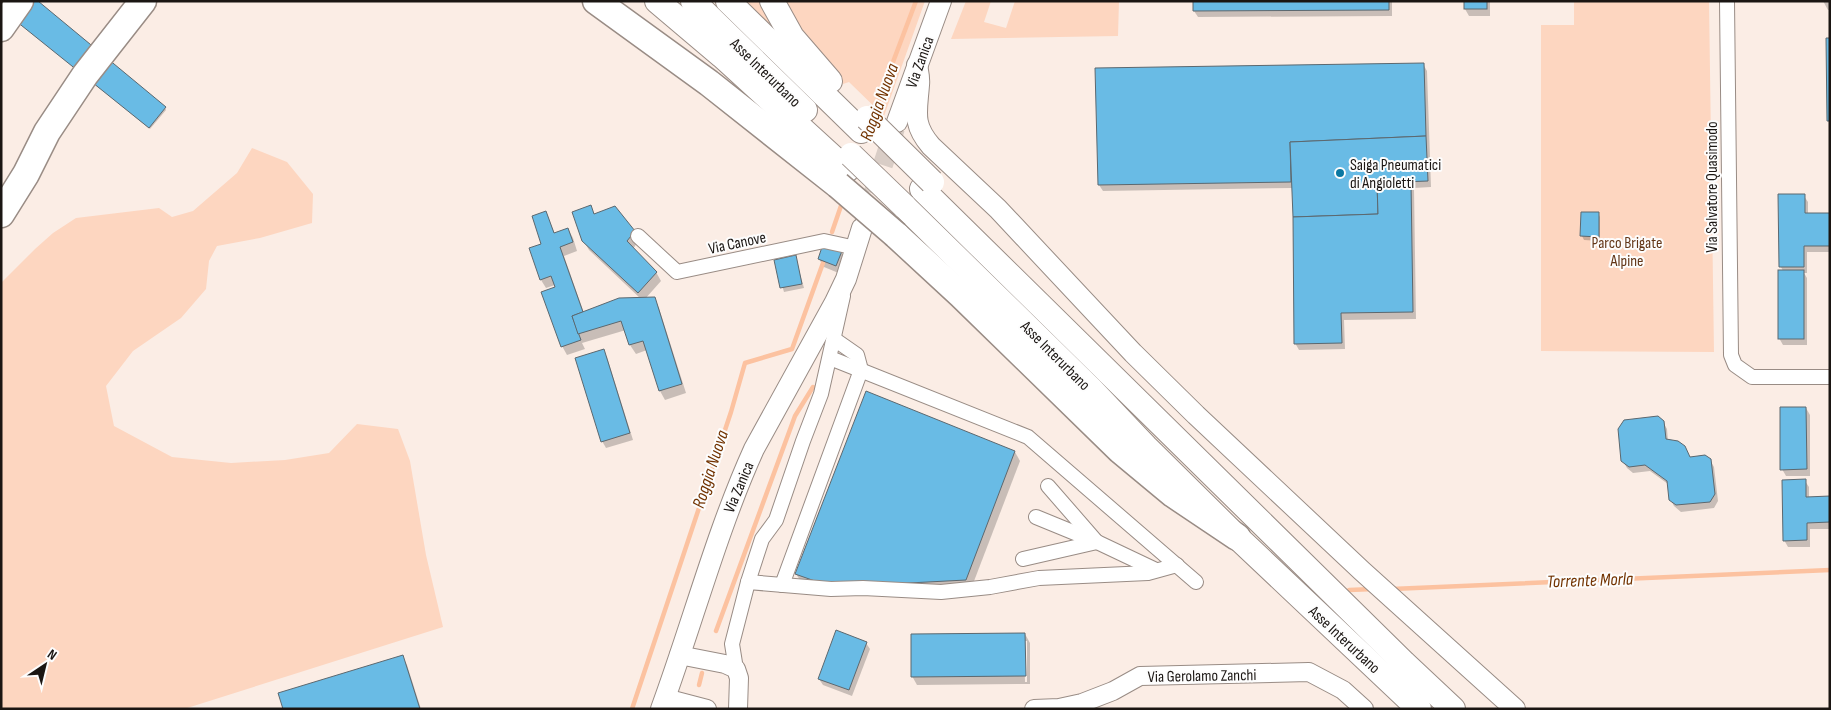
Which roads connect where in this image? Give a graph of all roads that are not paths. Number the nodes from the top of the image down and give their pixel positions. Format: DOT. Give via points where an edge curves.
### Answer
graph roads {
  1 [pos="20,1"];
  2 [pos="143,1"];
  3 [pos="596,1"];
  4 [pos="645,1"];
  5 [pos="657,1"];
  6 [pos="693,1"];
  7 [pos="728,1"];
  8 [pos="772,1"];
  9 [pos="940,1"];
  10 [pos="1727,1"];
  11 [pos="1,28"];
  12 [pos="722,56"];
  13 [pos="917,65"];
  14 [pos="897,122"];
  15 [pos="864,124"];
  16 [pos="845,170"];
  17 [pos="1,214"];
  18 [pos="899,221"];
  19 [pos="862,228"];
  20 [pos="638,236"];
  21 [pos="839,244"];
  22 [pos="846,279"];
  23 [pos="834,339"];
  24 [pos="830,358"];
  25 [pos="861,370"];
  26 [pos="1830,378"];
  27 [pos="1048,486"];
  28 [pos="1036,517"];
  29 [pos="1237,537"];
  30 [pos="1097,542"];
  31 [pos="1023,559"];
  32 [pos="1176,565"];
  33 [pos="1156,570"];
  34 [pos="748,582"];
  35 [pos="1196,582"];
  36 [pos="782,585"];
  37 [pos="679,655"];
  38 [pos="1404,663"];
  39 [pos="736,668"];
  40 [pos="663,703"];
  41 [pos="707,709"];
  42 [pos="738,709"];
  43 [pos="1034,709"];
  44 [pos="1364,709"];
  45 [pos="1419,709"];
  46 [pos="1453,709"];
  47 [pos="1466,709"];
  48 [pos="1515,709"];
  1 -- 11 [label="highway"];
  2 -- 17 [label="highway" via="85,75 47,132"];
  3 -- 16 [label="highway" via="709,83"];
  4 -- 12 [label="highway"];
  5 -- 12 [label="highway"];
  6 -- 16 [label="highway, Asse Interurbano"];
  7 -- 15 [label="highway, Asse Interurbano"];
  8 -- 15 [label="highway" via="805,54"];
  9 -- 13 [label="main road, Via Zanica"];
  10 -- 26 [label="street, Via Salvatore Quasimodo" via="1731,355 1736,365 1752,377"];
  12 -- 16 [label="highway"];
  13 -- 14 [label="main road, Via Zanica"];
  13 -- 48 [label="main road" via="920,83 916,120 930,146 998,209 1189,408"];
  15 -- 38 [label="highway, Asse Interurbano" via="927,186 972,237"];
  16 -- 18 [label="highway, bridge"];
  18 -- 29 [label="highway, Asse Interurbano" via="1083,399 1146,447"];
  18 -- 29 [label="highway" via="961,295 1120,450 1174,494"];
  19 -- 21 [label="main road, Via Zanica"];
  20 -- 21 [label="street, Via Canove" via="677,272"];
  21 -- 22 [label="main road, Via Zanica"];
  22 -- 23 [label="street, Via Zanica"];
  22 -- 37 [label="main road, Via Zanica" via="744,472"];
  23 -- 24 [label="street, Via Zanica"];
  23 -- 25 [label="street" via="857,355"];
  24 -- 25 [label="street"];
  24 -- 34 [label="street, Via Zanica" via="821,394 776,520 762,538"];
  25 -- 32 [label="street" via="1028,437"];
  25 -- 36 [label="street"];
  27 -- 30 [label="street"];
  28 -- 30 [label="street"];
  29 -- 45 [label="highway, Asse Interurbano"];
  30 -- 31 [label="street"];
  30 -- 33 [label="street"];
  32 -- 33 [label="street"];
  32 -- 35 [label="street"];
  33 -- 36 [label="street" via="1039,578 941,592"];
  34 -- 36 [label="street"];
  34 -- 39 [label="street, Via Zanica" via="732,644"];
  37 -- 39 [label="street"];
  37 -- 40 [label="main road, Via Zanica"];
  38 -- 46 [label="highway, Asse Interurbano"];
  38 -- 47 [label="highway"];
  39 -- 42 [label="street" via="739,678"];
  40 -- 41 [label="street"];
  43 -- 44 [label="street, Via Gerolamo Zanchi" via="1082,703 1140,676 1309,672 1343,690"];
}
